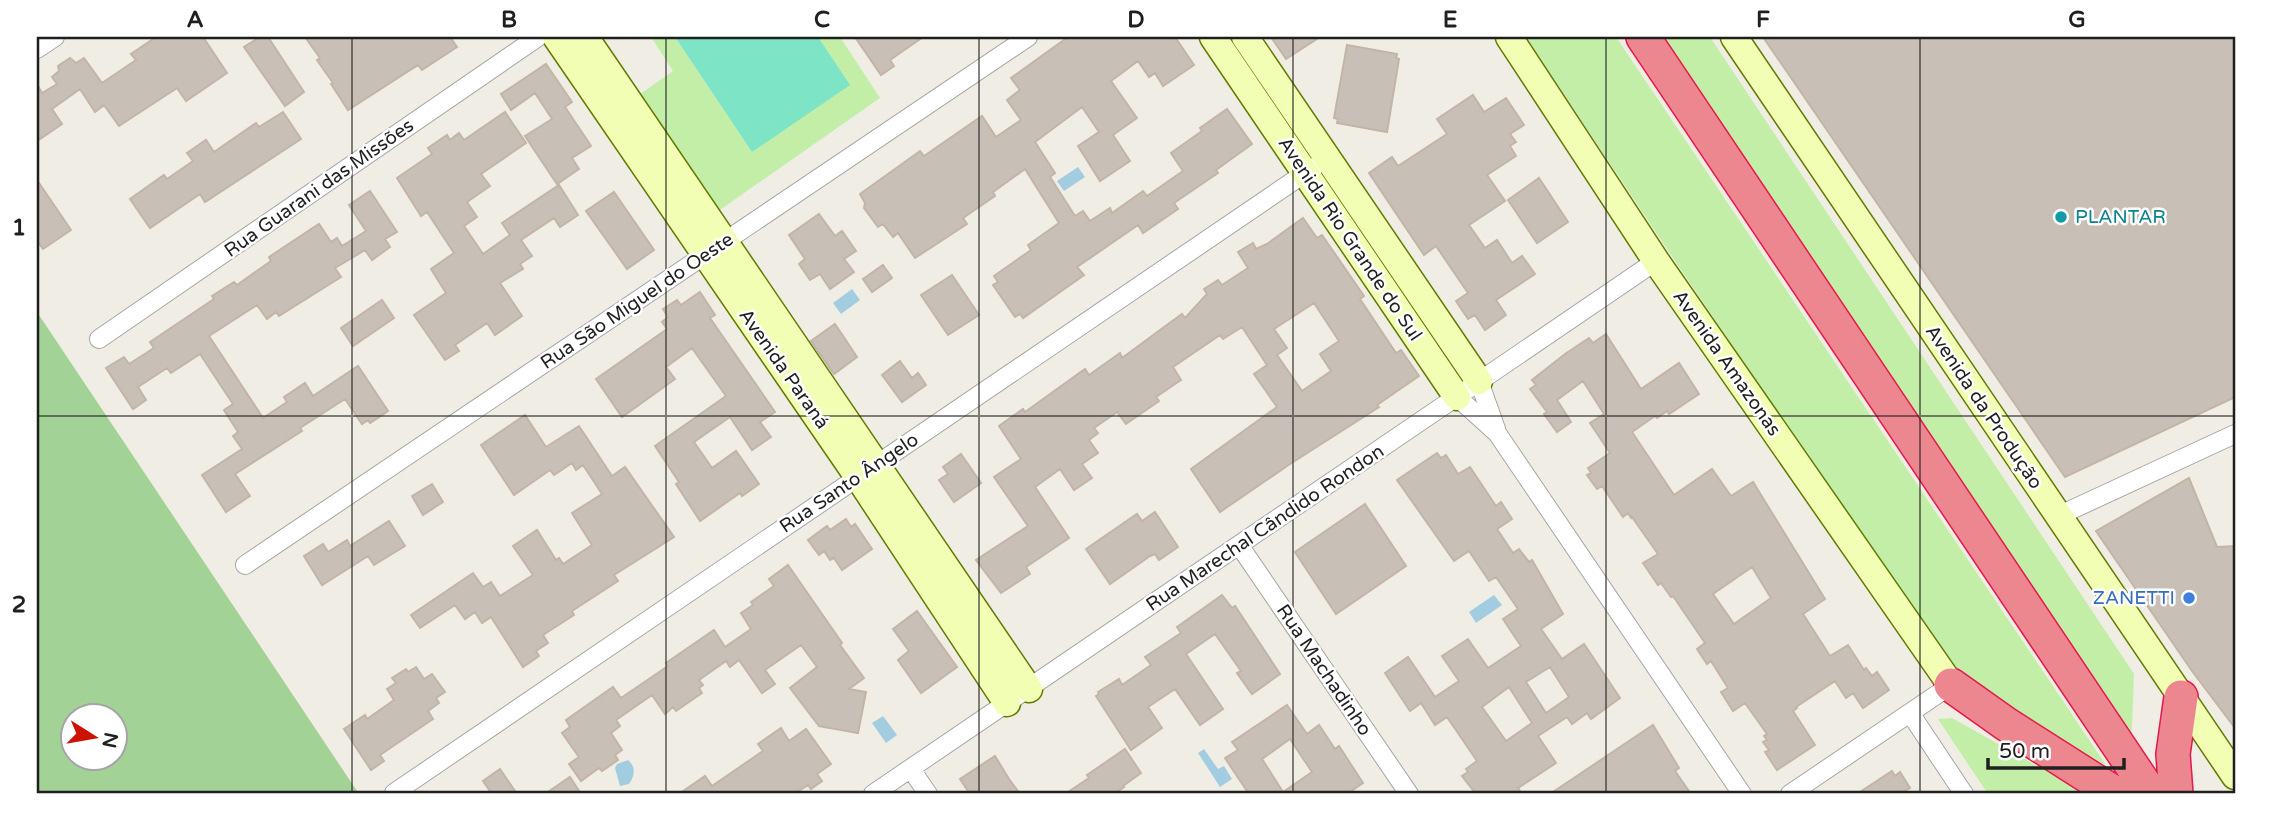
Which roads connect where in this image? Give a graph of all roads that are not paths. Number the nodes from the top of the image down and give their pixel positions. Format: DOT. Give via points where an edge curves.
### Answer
graph roads {
  1 [pos="55,37"];
  2 [pos="538,37"];
  3 [pos="556,37"];
  4 [pos="585,37"];
  5 [pos="1028,37"];
  6 [pos="1213,37"];
  7 [pos="1245,37"];
  8 [pos="1509,37"];
  9 [pos="1643,37"];
  10 [pos="1734,37"];
  11 [pos="37,49"];
  12 [pos="1316,165"];
  13 [pos="715,248"];
  14 [pos="1656,261"];
  15 [pos="99,340"];
  16 [pos="1479,381"];
  17 [pos="1457,397"];
  18 [pos="1497,433"];
  19 [pos="2235,434"];
  20 [pos="867,470"];
  21 [pos="2058,516"];
  22 [pos="1239,545"];
  23 [pos="245,565"];
  24 [pos="1951,685"];
  25 [pos="1018,696"];
  26 [pos="2181,697"];
  27 [pos="1910,713"];
  28 [pos="911,769"];
  29 [pos="2235,776"];
  30 [pos="394,793"];
  31 [pos="873,794"];
  32 [pos="928,794"];
  33 [pos="1409,794"];
  34 [pos="1742,794"];
  35 [pos="1790,794"];
  36 [pos="1964,794"];
  37 [pos="2116,794"];
  38 [pos="2151,794"];
  39 [pos="2176,794"];
  1 -- 11 [label="street"];
  2 -- 15 [label="street, Rua Guarani das Missões"];
  3 -- 13 [label="street, Avenida Paraná"];
  4 -- 13 [label="street, Avenida Paraná"];
  5 -- 13 [label="street, Rua São Miguel do Oeste"];
  6 -- 12 [label="street, Avenida Rio Grande do Sul"];
  7 -- 12 [label="street, Avenida Rio Grande do Sul"];
  8 -- 14 [label="street, Avenida Amazonas"];
  9 -- 38 [label="highway"];
  10 -- 21 [label="street, Avenida da Produção"];
  12 -- 16 [label="street, Avenida Rio Grande do Sul"];
  12 -- 17 [label="street, Avenida Rio Grande do Sul"];
  12 -- 20 [label="street, Rua Santo Ângelo"];
  13 -- 20 [label="street, Avenida Paraná"];
  13 -- 23 [label="street, Rua São Miguel do Oeste"];
  14 -- 16 [label="street, Rua Marechal Cândido Rondon"];
  14 -- 24 [label="street, Avenida Amazonas"];
  16 -- 17 [label="street, Rua Marechal Cândido Rondon"];
  16 -- 18 [label="street, Avenida Rio Grande do Sul"];
  17 -- 18 [label="street, Avenida Rio Grande do Sul"];
  17 -- 22 [label="street, Rua Marechal Cândido Rondon"];
  18 -- 34 [label="street, Avenida Rio Grande do Sul"];
  19 -- 21 [label="street"];
  20 -- 25 [label="street, Avenida Paraná"];
  20 -- 30 [label="street, Rua Santo Ângelo"];
  21 -- 26 [label="street, Avenida da Produção"];
  22 -- 25 [label="street, Rua Marechal Cândido Rondon"];
  22 -- 33 [label="street, Rua Machadinho"];
  24 -- 27 [label="street"];
  24 -- 37 [label="highway"];
  25 -- 28 [label="street, Rua Marechal Cândido Rondon"];
  26 -- 29 [label="street, Avenida da Produção"];
  26 -- 39 [label="highway" via="2173,754"];
  27 -- 35 [label="street"];
  27 -- 36 [label="street"];
  28 -- 31 [label="street, Rua Marechal Cândido Rondon"];
  28 -- 32 [label="street"];
}
